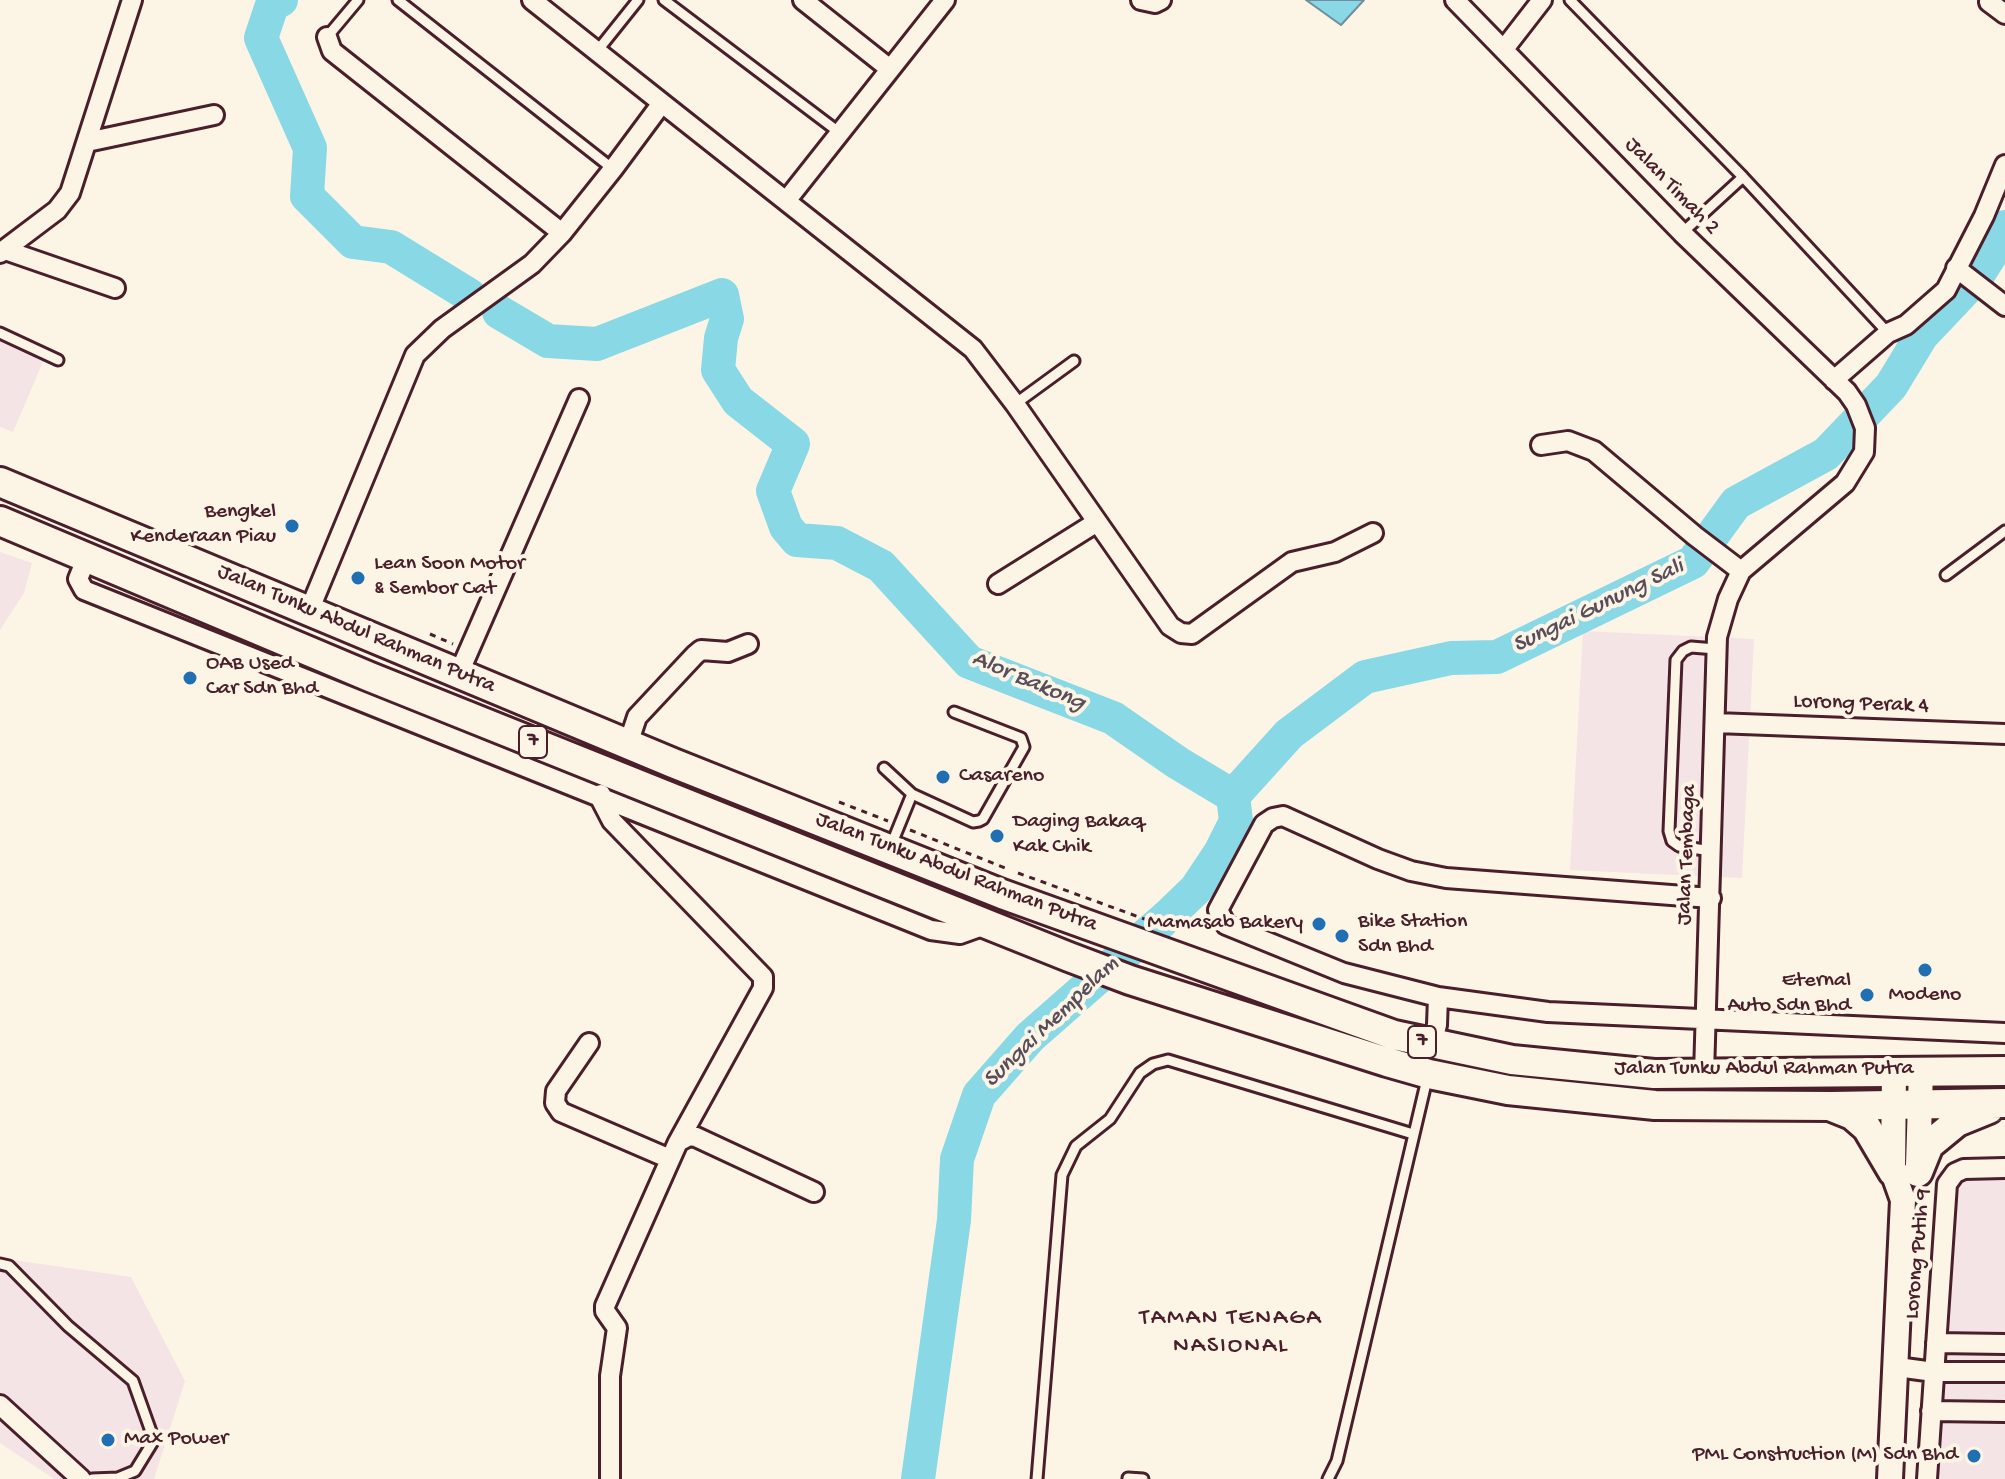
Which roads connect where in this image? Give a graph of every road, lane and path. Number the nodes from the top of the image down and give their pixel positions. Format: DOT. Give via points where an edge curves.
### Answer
graph roads {
  1 [pos="132,0"];
  2 [pos="358,0"];
  3 [pos="398,0"];
  4 [pos="532,0"];
  5 [pos="638,0"];
  6 [pos="664,0"];
  7 [pos="803,0"];
  8 [pos="944,0"];
  9 [pos="1141,0"];
  10 [pos="1161,0"];
  11 [pos="1455,0"];
  12 [pos="1542,0"];
  13 [pos="1570,0"];
  14 [pos="1989,2"];
  15 [pos="2005,14"];
  16 [pos="327,37"];
  17 [pos="1504,49"];
  18 [pos="598,50"];
  19 [pos="890,69"];
  20 [pos="662,103"];
  21 [pos="214,115"];
  22 [pos="840,133"];
  23 [pos="87,142"];
  24 [pos="2005,165"];
  25 [pos="613,169"];
  26 [pos="1743,177"];
  27 [pos="786,201"];
  28 [pos="562,233"];
  29 [pos="1682,233"];
  30 [pos="2,252"];
  31 [pos="1965,276"];
  32 [pos="115,288"];
  33 [pos="2005,306"];
  34 [pos="0,333"];
  35 [pos="1888,333"];
  36 [pos="58,360"];
  37 [pos="1074,361"];
  38 [pos="1834,380"];
  39 [pos="579,399"];
  40 [pos="1015,404"];
  41 [pos="1541,445"];
  42 [pos="0,482"];
  43 [pos="0,521"];
  44 [pos="1097,522"];
  45 [pos="2005,531"];
  46 [pos="1373,533"];
  47 [pos="1741,571"];
  48 [pos="1946,575"];
  49 [pos="998,584"];
  50 [pos="309,611"];
  51 [pos="1717,643"];
  52 [pos="748,644"];
  53 [pos="459,673"];
  54 [pos="954,712"];
  55 [pos="1716,723"];
  56 [pos="2005,734"];
  57 [pos="628,744"];
  58 [pos="884,768"];
  59 [pos="606,785"];
  60 [pos="912,794"];
  61 [pos="840,803"];
  62 [pos="894,837"];
  63 [pos="1713,851"];
  64 [pos="1711,898"];
  65 [pos="1124,911"];
  66 [pos="1438,997"];
  67 [pos="1706,1018"];
  68 [pos="2005,1033"];
  69 [pos="589,1043"];
  70 [pos="1432,1044"];
  71 [pos="2005,1071"];
  72 [pos="1908,1072"];
  73 [pos="1429,1074"];
  74 [pos="1704,1074"];
  75 [pos="2005,1103"];
  76 [pos="1908,1104"];
  77 [pos="1832,1106"];
  78 [pos="1413,1134"];
  79 [pos="674,1151"];
  80 [pos="2005,1168"];
  81 [pos="1906,1172"];
  82 [pos="814,1192"];
  83 [pos="0,1264"];
  84 [pos="1936,1343"];
  85 [pos="2005,1344"];
  86 [pos="1897,1367"];
  87 [pos="1934,1372"];
  88 [pos="2005,1372"];
  89 [pos="0,1405"];
  90 [pos="1931,1411"];
  91 [pos="2005,1412"];
  92 [pos="1128,1478"];
  93 [pos="81,1479"];
  94 [pos="92,1479"];
  95 [pos="610,1479"];
  96 [pos="1037,1479"];
  97 [pos="1143,1479"];
  98 [pos="1328,1479"];
  99 [pos="1890,1479"];
  100 [pos="1927,1479"];
  1 -- 23 [label="street"];
  2 -- 16 [label="lane"];
  3 -- 25 [label="lane"];
  4 -- 18 [label="street"];
  5 -- 18 [label="lane"];
  6 -- 22 [label="lane"];
  7 -- 19 [label="street"];
  8 -- 19 [label="street"];
  9 -- 10 [label="street"];
  11 -- 17 [label="street, Jalan Timah 2"];
  12 -- 17 [label="street"];
  13 -- 26 [label="lane"];
  14 -- 15 [label="street"];
  16 -- 28 [label="street" via="332,51"];
  17 -- 29 [label="street, Jalan Timah 2"];
  18 -- 20 [label="street"];
  19 -- 22 [label="street"];
  20 -- 25 [label="street"];
  20 -- 27 [label="street"];
  21 -- 23 [label="street"];
  22 -- 27 [label="street"];
  23 -- 30 [label="street" via="70,193 57,210"];
  24 -- 31 [label="street"];
  25 -- 28 [label="street"];
  26 -- 29 [label="lane"];
  26 -- 35 [label="lane"];
  27 -- 40 [label="street" via="973,349"];
  28 -- 50 [label="street" via="532,264 415,355"];
  29 -- 38 [label="street, Jalan Timah 2"];
  30 -- 32 [label="street"];
  31 -- 33 [label="street"];
  31 -- 35 [label="street" via="1906,325"];
  34 -- 36 [label="lane"];
  35 -- 38 [label="street"];
  37 -- 40 [label="lane"];
  38 -- 47 [label="street, Jalan Timah 2" via="1856,405 1865,428 1861,459 1845,483"];
  39 -- 53 [label="street"];
  40 -- 44 [label="street"];
  41 -- 47 [label="street" via="1568,441 1594,451"];
  42 -- 50 [label="main road, Jalan Tunku Abdul Rahman Putra / 7"];
  43 -- 59 [label="main road, Jalan Tunku Abdul Rahman Putra / 7" via="358,672"];
  44 -- 46 [label="street" via="1170,626 1192,634 1292,562 1335,552"];
  44 -- 49 [label="street"];
  45 -- 48 [label="lane"];
  47 -- 51 [label="street, Jalan Tembaga"];
  50 -- 53 [label="main road, Jalan Tunku Abdul Rahman Putra / 7"];
  51 -- 55 [label="street, Jalan Tembaga"];
  51 -- 63 [label="lane" via="1691,647 1676,660 1669,831 1679,846"];
  52 -- 57 [label="street" via="695,655 637,717"];
  53 -- 57 [label="main road, Jalan Tunku Abdul Rahman Putra / 7"];
  54 -- 60 [label="lane" via="1021,738 1024,747 979,821"];
  55 -- 56 [label="street, Lorong Perak 4"];
  55 -- 63 [label="street, Jalan Tembaga"];
  57 -- 62 [label="main road, Jalan Tunku Abdul Rahman Putra / 7"];
  58 -- 60 [label="lane"];
  59 -- 73 [label="main road, Jalan Tunku Abdul Rahman Putra / 7" via="1130,980"];
  59 -- 79 [label="street" via="612,821 763,977 763,988"];
  60 -- 62 [label="lane"];
  61 -- 62 [label="path"];
  62 -- 65 [label="path"];
  62 -- 70 [label="main road, Jalan Tunku Abdul Rahman Putra / 7" via="1002,894 1394,1035"];
  63 -- 64 [label="street, Jalan Tembaga"];
  64 -- 66 [label="street" via="1446,878 1378,859 1283,816 1264,824 1218,910 1226,925 1344,973"];
  64 -- 67 [label="street, Jalan Tembaga"];
  66 -- 67 [label="street" via="1548,1012"];
  66 -- 70 [label="street"];
  67 -- 68 [label="street"];
  67 -- 74 [label="street, Jalan Tembaga"];
  69 -- 79 [label="street" via="556,1091 561,1112"];
  70 -- 74 [label="main road, Jalan Tunku Abdul Rahman Putra / 7" via="1512,1060"];
  71 -- 72 [label="main road, Jalan Tunku Abdul Rahman Putra / 7"];
  72 -- 74 [label="main road, Jalan Tunku Abdul Rahman Putra / 7"];
  72 -- 76 [label="main road"];
  73 -- 77 [label="main road, Jalan Tunku Abdul Rahman Putra / 7" via="1508,1090 1655,1105"];
  73 -- 78 [label="lane"];
  75 -- 76 [label="main road, Jalan Tunku Abdul Rahman Putra / 7"];
  75 -- 81 [label="main road" via="1957,1122"];
  76 -- 77 [label="main road, Jalan Tunku Abdul Rahman Putra / 7"];
  76 -- 81 [label="street"];
  77 -- 81 [label="main road" via="1867,1128"];
  78 -- 96 [label="lane" via="1168,1060 1140,1073 1110,1119 1076,1146 1062,1175"];
  78 -- 98 [label="lane" via="1337,1461"];
  79 -- 82 [label="street" via="689,1136 696,1137"];
  79 -- 95 [label="street" via="605,1306 617,1328 610,1376"];
  80 -- 84 [label="street, Lorong Putih 9" via="1964,1169 1947,1184"];
  81 -- 86 [label="street"];
  83 -- 94 [label="lane" via="9,1266 133,1381 154,1440 135,1471"];
  84 -- 85 [label="street"];
  84 -- 87 [label="street, Lorong Putih 9"];
  86 -- 87 [label="street"];
  86 -- 99 [label="street"];
  87 -- 88 [label="street"];
  87 -- 90 [label="street, Lorong Putih 9"];
  89 -- 93 [label="street"];
  90 -- 91 [label="street"];
  90 -- 100 [label="street, Lorong Putih 9"];
  92 -- 97 [label="lane"];
}
